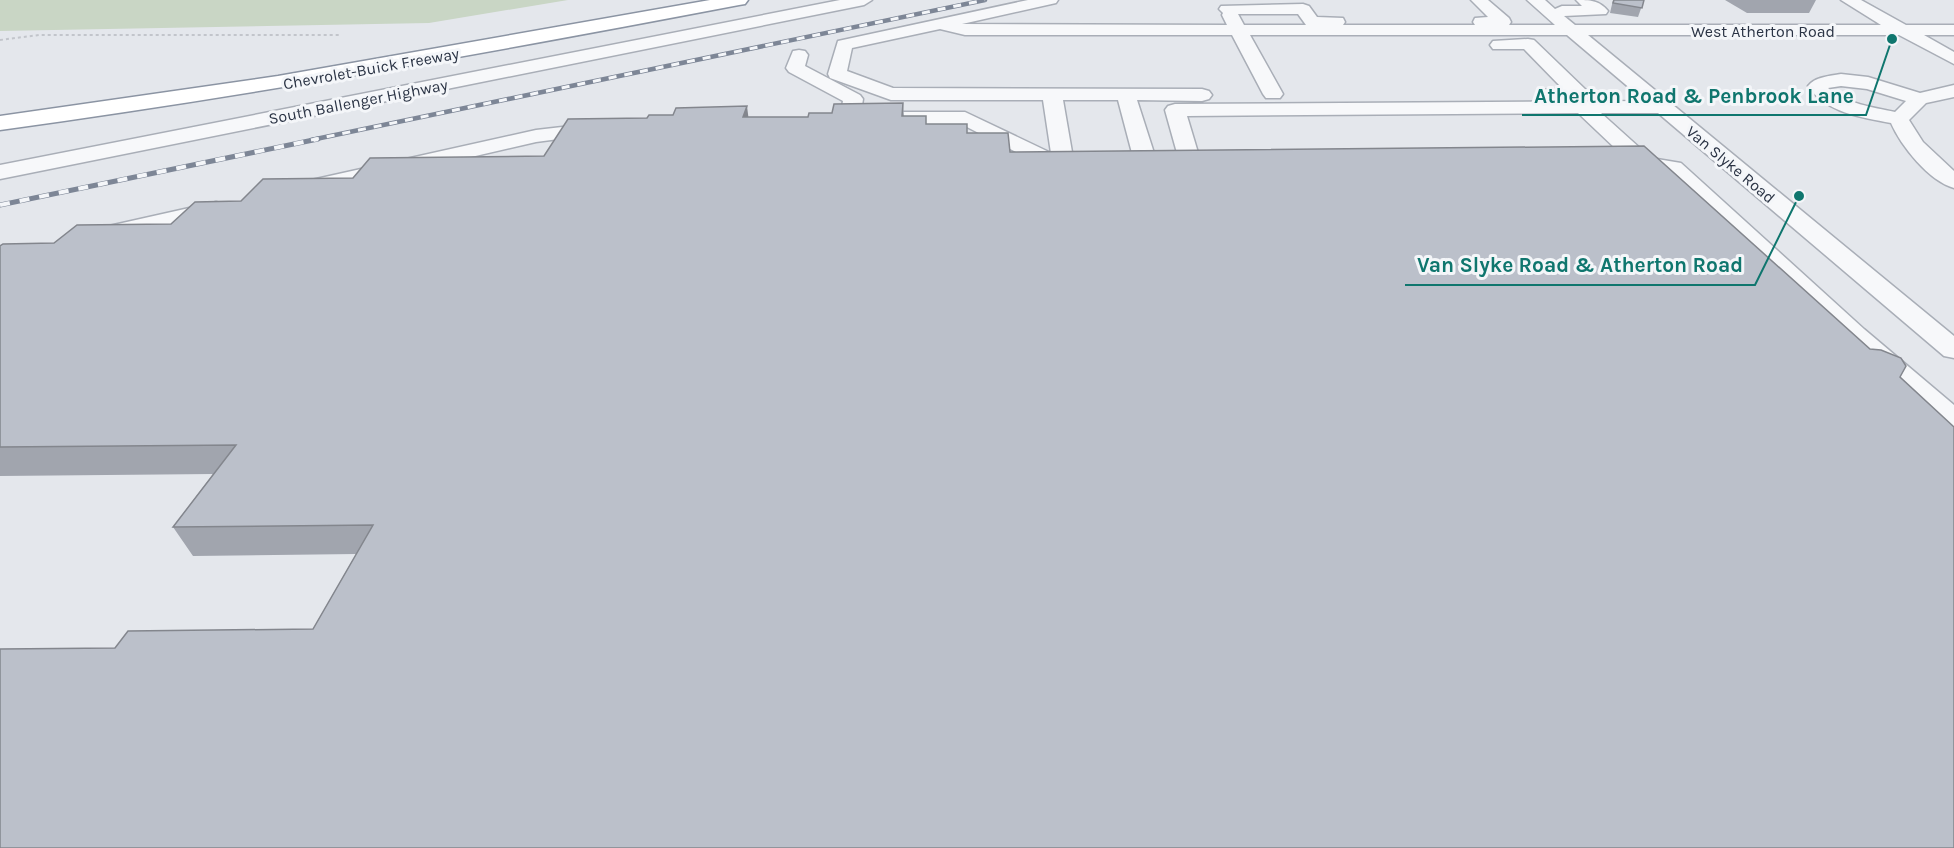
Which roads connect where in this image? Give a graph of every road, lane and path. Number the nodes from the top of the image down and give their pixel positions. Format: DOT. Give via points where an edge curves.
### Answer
graph roads {
  1 [pos="667,0"];
  2 [pos="739,0"];
  3 [pos="864,0"];
  4 [pos="1050,0"];
  5 [pos="1479,0"];
  6 [pos="1535,0"];
  7 [pos="1849,0"];
  8 [pos="1585,1"];
  9 [pos="1225,4"];
  10 [pos="1549,11"];
  11 [pos="1610,16"];
  12 [pos="1673,23"];
  13 [pos="940,24"];
  14 [pos="1903,30"];
  15 [pos="1954,30"];
  16 [pos="1571,31"];
  17 [pos="341,35"];
  18 [pos="1243,38"];
  19 [pos="0,40"];
  20 [pos="799,55"];
  21 [pos="1954,59"];
  22 [pos="1631,61"];
  23 [pos="1954,91"];
  24 [pos="1052,94"];
  25 [pos="1273,94"];
  26 [pos="1126,95"];
  27 [pos="1919,99"];
  28 [pos="0,106"];
  29 [pos="1663,107"];
  30 [pos="1584,108"];
  31 [pos="1609,108"];
  32 [pos="828,118"];
  33 [pos="850,118"];
  34 [pos="1899,119"];
  35 [pos="0,123"];
  36 [pos="618,127"];
  37 [pos="1655,151"];
  38 [pos="1715,151"];
  39 [pos="1061,152"];
  40 [pos="1085,166"];
  41 [pos="1673,168"];
  42 [pos="0,172"];
  43 [pos="1954,181"];
  44 [pos="290,192"];
  45 [pos="235,205"];
  46 [pos="85,238"];
  47 [pos="1954,350"];
  48 [pos="1954,421"];
  1 -- 28 [label="highway, Chevrolet-Buick Freeway" via="302,65"];
  2 -- 35 [label="highway, Chevrolet-Buick Freeway" via="305,80"];
  3 -- 42 [label="street, South Ballenger Highway"];
  4 -- 13 [label="street"];
  5 -- 9 [label="street" via="1503,22 1312,22 1303,9"];
  6 -- 10 [label="street, Van Slyke Road"];
  7 -- 14 [label="street"];
  8 -- 11 [label="street"];
  9 -- 18 [label="street"];
  10 -- 11 [label="street"];
  10 -- 16 [label="street, Van Slyke Road"];
  11 -- 12 [label="street, West Atherton Road"];
  11 -- 16 [label="street, West Atherton Road"];
  12 -- 14 [label="street, West Atherton Road"];
  12 -- 22 [label="street"];
  13 -- 18 [label="street" via="965,30"];
  13 -- 24 [label="street" via="844,45 837,74 891,94"];
  14 -- 15 [label="street, West Atherton Road"];
  14 -- 21 [label="street"];
  16 -- 18 [label="street, West Atherton Road"];
  16 -- 22 [label="street, Van Slyke Road"];
  17 -- 19 [label="path" via="39,35"];
  18 -- 25 [label="street"];
  18 -- 25 [label="street" via="1528,44 1579,94"];
  20 -- 33 [label="street" via="795,68 853,99"];
  22 -- 29 [label="street, Van Slyke Road"];
  23 -- 27 [label="street"];
  24 -- 26 [label="street"];
  24 -- 39 [label="street"];
  25 -- 26 [label="street"];
  26 -- 30 [label="street" via="1138,160 1191,166 1175,110"];
  27 -- 34 [label="street"];
  27 -- 34 [label="street" via="1856,81 1829,80 1817,86 1838,104"];
  29 -- 31 [label="street"];
  29 -- 38 [label="street, Van Slyke Road"];
  30 -- 31 [label="street"];
  30 -- 41 [label="street" via="1644,163"];
  31 -- 37 [label="street"];
  32 -- 33 [label="street"];
  33 -- 40 [label="street" via="965,118 1061,166"];
  34 -- 43 [label="street" via="1910,142 1930,164"];
  36 -- 44 [label="street" via="536,136"];
  37 -- 38 [label="street"];
  37 -- 41 [label="street"];
  38 -- 47 [label="street, Van Slyke Road"];
  41 -- 48 [label="street"];
  45 -- 46 [label="street"];
}
